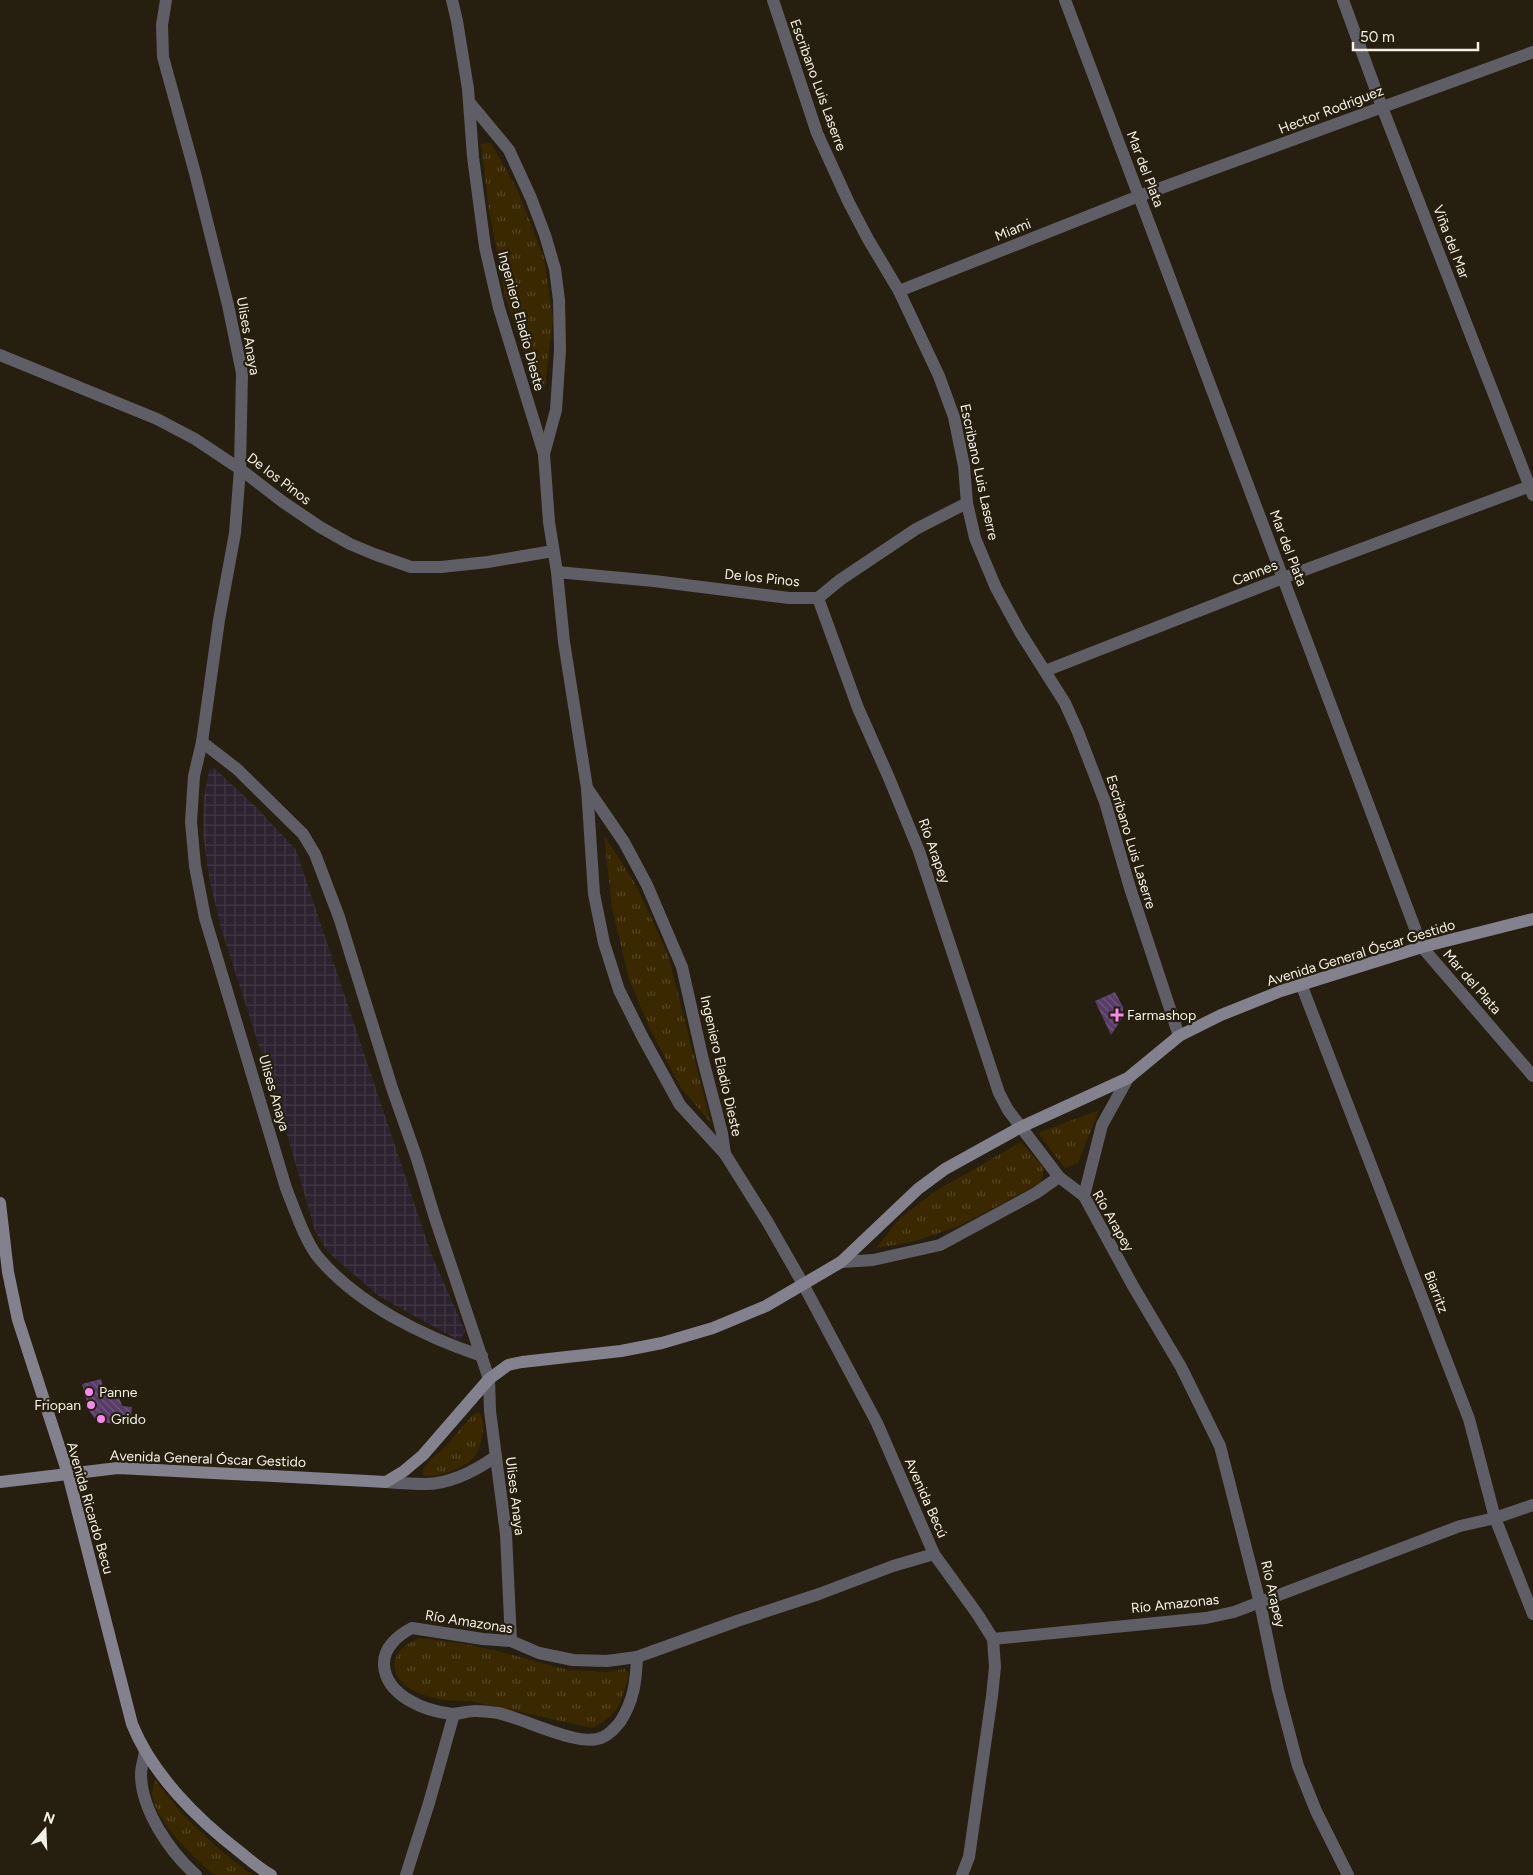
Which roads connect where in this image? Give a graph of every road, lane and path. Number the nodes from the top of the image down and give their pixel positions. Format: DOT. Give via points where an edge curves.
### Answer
graph roads {
  1 [pos="166,0"];
  2 [pos="452,0"];
  3 [pos="773,0"];
  4 [pos="1065,0"];
  5 [pos="1343,0"];
  6 [pos="1533,52"];
  7 [pos="470,104"];
  8 [pos="1382,107"];
  9 [pos="1139,196"];
  10 [pos="899,291"];
  11 [pos="0,355"];
  12 [pos="544,454"];
  13 [pos="240,469"];
  14 [pos="1532,489"];
  15 [pos="967,503"];
  16 [pos="553,551"];
  17 [pos="558,572"];
  18 [pos="1283,578"];
  19 [pos="818,598"];
  20 [pos="1045,671"];
  21 [pos="202,742"];
  22 [pos="587,788"];
  23 [pos="1533,919"];
  24 [pos="1422,947"];
  25 [pos="1301,984"];
  26 [pos="1180,1036"];
  27 [pos="1533,1076"];
  28 [pos="1128,1078"];
  29 [pos="1021,1128"];
  30 [pos="725,1154"];
  31 [pos="1059,1177"];
  32 [pos="1084,1196"];
  33 [pos="0,1204"];
  34 [pos="841,1262"];
  35 [pos="4,1269"];
  36 [pos="803,1284"];
  37 [pos="482,1356"];
  38 [pos="489,1379"];
  39 [pos="495,1457"];
  40 [pos="68,1474"];
  41 [pos="0,1482"];
  42 [pos="386,1482"];
  43 [pos="1533,1505"];
  44 [pos="1495,1518"];
  45 [pos="934,1554"];
  46 [pos="1260,1603"];
  47 [pos="1533,1614"];
  48 [pos="993,1639"];
  49 [pos="511,1641"];
  50 [pos="637,1657"];
  51 [pos="454,1714"];
  52 [pos="145,1751"];
  53 [pos="196,1875"];
  54 [pos="271,1875"];
  55 [pos="406,1875"];
  56 [pos="962,1875"];
  57 [pos="1348,1875"];
  1 -- 13 [label="street, Ulises Anaya" via="162,57 195,173 242,374"];
  2 -- 7 [label="street, Ingeniero Eladio Dieste"];
  3 -- 10 [label="street, Escribano Luis Laserre" via="817,133 849,203"];
  4 -- 9 [label="street, Mar del Plata"];
  5 -- 8 [label="street, Viña del Mar"];
  6 -- 8 [label="street, Hector Rodriguez"];
  7 -- 12 [label="street, Ingeniero Eladio Dieste" via="473,157 485,247 499,308"];
  7 -- 12 [label="street, Ingeniero Eladio Dieste" via="509,150 538,216 555,269 560,350 556,410"];
  8 -- 9 [label="street, Hector Rodriguez"];
  8 -- 14 [label="street, Viña del Mar"];
  9 -- 10 [label="street, Miami"];
  9 -- 18 [label="street, Mar del Plata"];
  10 -- 15 [label="street, Escribano Luis Laserre" via="939,376 954,417 964,466"];
  11 -- 13 [label="street, De los Pinos" via="157,419 194,438"];
  12 -- 16 [label="street, Ingeniero Eladio Dieste"];
  13 -- 16 [label="street, De los Pinos" via="282,502 335,536 411,567 488,562"];
  13 -- 21 [label="street, Ulises Anaya" via="235,533"];
  14 -- 18 [label="street, Cannes"];
  15 -- 19 [label="street, De los Pinos" via="916,529"];
  15 -- 20 [label="street, Escribano Luis Laserre" via="975,538 996,588"];
  16 -- 17 [label="street, Ingeniero Eladio Dieste"];
  17 -- 19 [label="street, De los Pinos" via="789,598"];
  17 -- 22 [label="street, Ingeniero Eladio Dieste" via="564,642"];
  18 -- 20 [label="street, Cannes"];
  18 -- 24 [label="street, Mar del Plata"];
  19 -- 29 [label="street, Río Arapey" via="858,708 919,851 1000,1093"];
  20 -- 26 [label="street, Escribano Luis Laserre" via="1065,703 1105,802 1151,954"];
  21 -- 37 [label="street, Ulises Anaya" via="276,806 303,834 314,854 338,917"];
  21 -- 37 [label="street, Ulises Anaya" via="194,776 190,822 205,918 298,1219 317,1256 343,1282 397,1318 444,1343"];
  22 -- 30 [label="street, Ingeniero Eladio Dieste" via="624,842 647,885 682,967"];
  22 -- 30 [label="street, Ingeniero Eladio Dieste" via="594,894 604,943 619,990 680,1104"];
  23 -- 24 [label="street, Avenida General Óscar Gestido"];
  24 -- 25 [label="street, Avenida General Óscar Gestido"];
  24 -- 27 [label="street, Mar del Plata"];
  25 -- 26 [label="street, Avenida General Óscar Gestido" via="1221,1015"];
  25 -- 44 [label="street, Biarritz" via="1469,1419"];
  26 -- 28 [label="street, Avenida General Óscar Gestido"];
  28 -- 29 [label="street, Avenida General Óscar Gestido"];
  28 -- 32 [label="street, Avenida General Óscar Gestido" via="1102,1125"];
  29 -- 31 [label="street, Río Arapey"];
  29 -- 34 [label="street, Avenida General Óscar Gestido" via="945,1169 918,1189"];
  30 -- 36 [label="street, Avenida Becú"];
  31 -- 32 [label="street, Río Arapey"];
  31 -- 34 [label="street, Avenida General Óscar Gestido" via="1036,1194 940,1245 873,1260"];
  32 -- 46 [label="street, Río Arapey" via="1128,1278 1182,1367 1220,1446"];
  33 -- 35 [label="street, Avenida Ricardo Becu"];
  34 -- 36 [label="street, Avenida General Óscar Gestido"];
  35 -- 40 [label="street, Avenida Ricardo Becu"];
  36 -- 38 [label="street, Avenida General Óscar Gestido" via="766,1306 713,1328 621,1351 508,1365"];
  36 -- 45 [label="street, Avenida Becú" via="877,1423"];
  37 -- 38 [label="street, Ulises Anaya"];
  38 -- 39 [label="street, Ulises Anaya"];
  38 -- 42 [label="street, Avenida General Óscar Gestido" via="423,1455"];
  39 -- 42 [label="street, Avenida General Óscar Gestido" via="479,1468 447,1481 427,1484"];
  39 -- 49 [label="street, Ulises Anaya" via="506,1534"];
  40 -- 41 [label="street, Avenida General Óscar Gestido"];
  40 -- 42 [label="street, Avenida General Óscar Gestido" via="118,1468"];
  40 -- 52 [label="street, Avenida Ricardo Becu" via="132,1724"];
  43 -- 44 [label="street, Río Amazonas"];
  44 -- 46 [label="street, Río Amazonas" via="1460,1526"];
  44 -- 47 [label="street, Biarritz"];
  45 -- 48 [label="street, Avenida Becú"];
  45 -- 50 [label="street, Río Amazonas"];
  46 -- 48 [label="street, Río Amazonas" via="1206,1618"];
  46 -- 57 [label="street, Río Arapey" via="1298,1766"];
  48 -- 56 [label="street" via="992,1696 970,1850"];
  49 -- 50 [label="street, Río Amazonas" via="539,1653 573,1660 607,1661"];
  49 -- 51 [label="street, Río Amazonas" via="412,1628 391,1643 384,1659 384,1675 396,1691 430,1710"];
  50 -- 51 [label="street, Río Amazonas" via="636,1684 628,1710 616,1728 603,1738 584,1740 498,1713 474,1711"];
  51 -- 55 [label="street"];
  52 -- 53 [label="street" via="140,1774 145,1802 176,1855"];
  52 -- 54 [label="street, Avenida Ricardo Becu" via="196,1815"];
}
